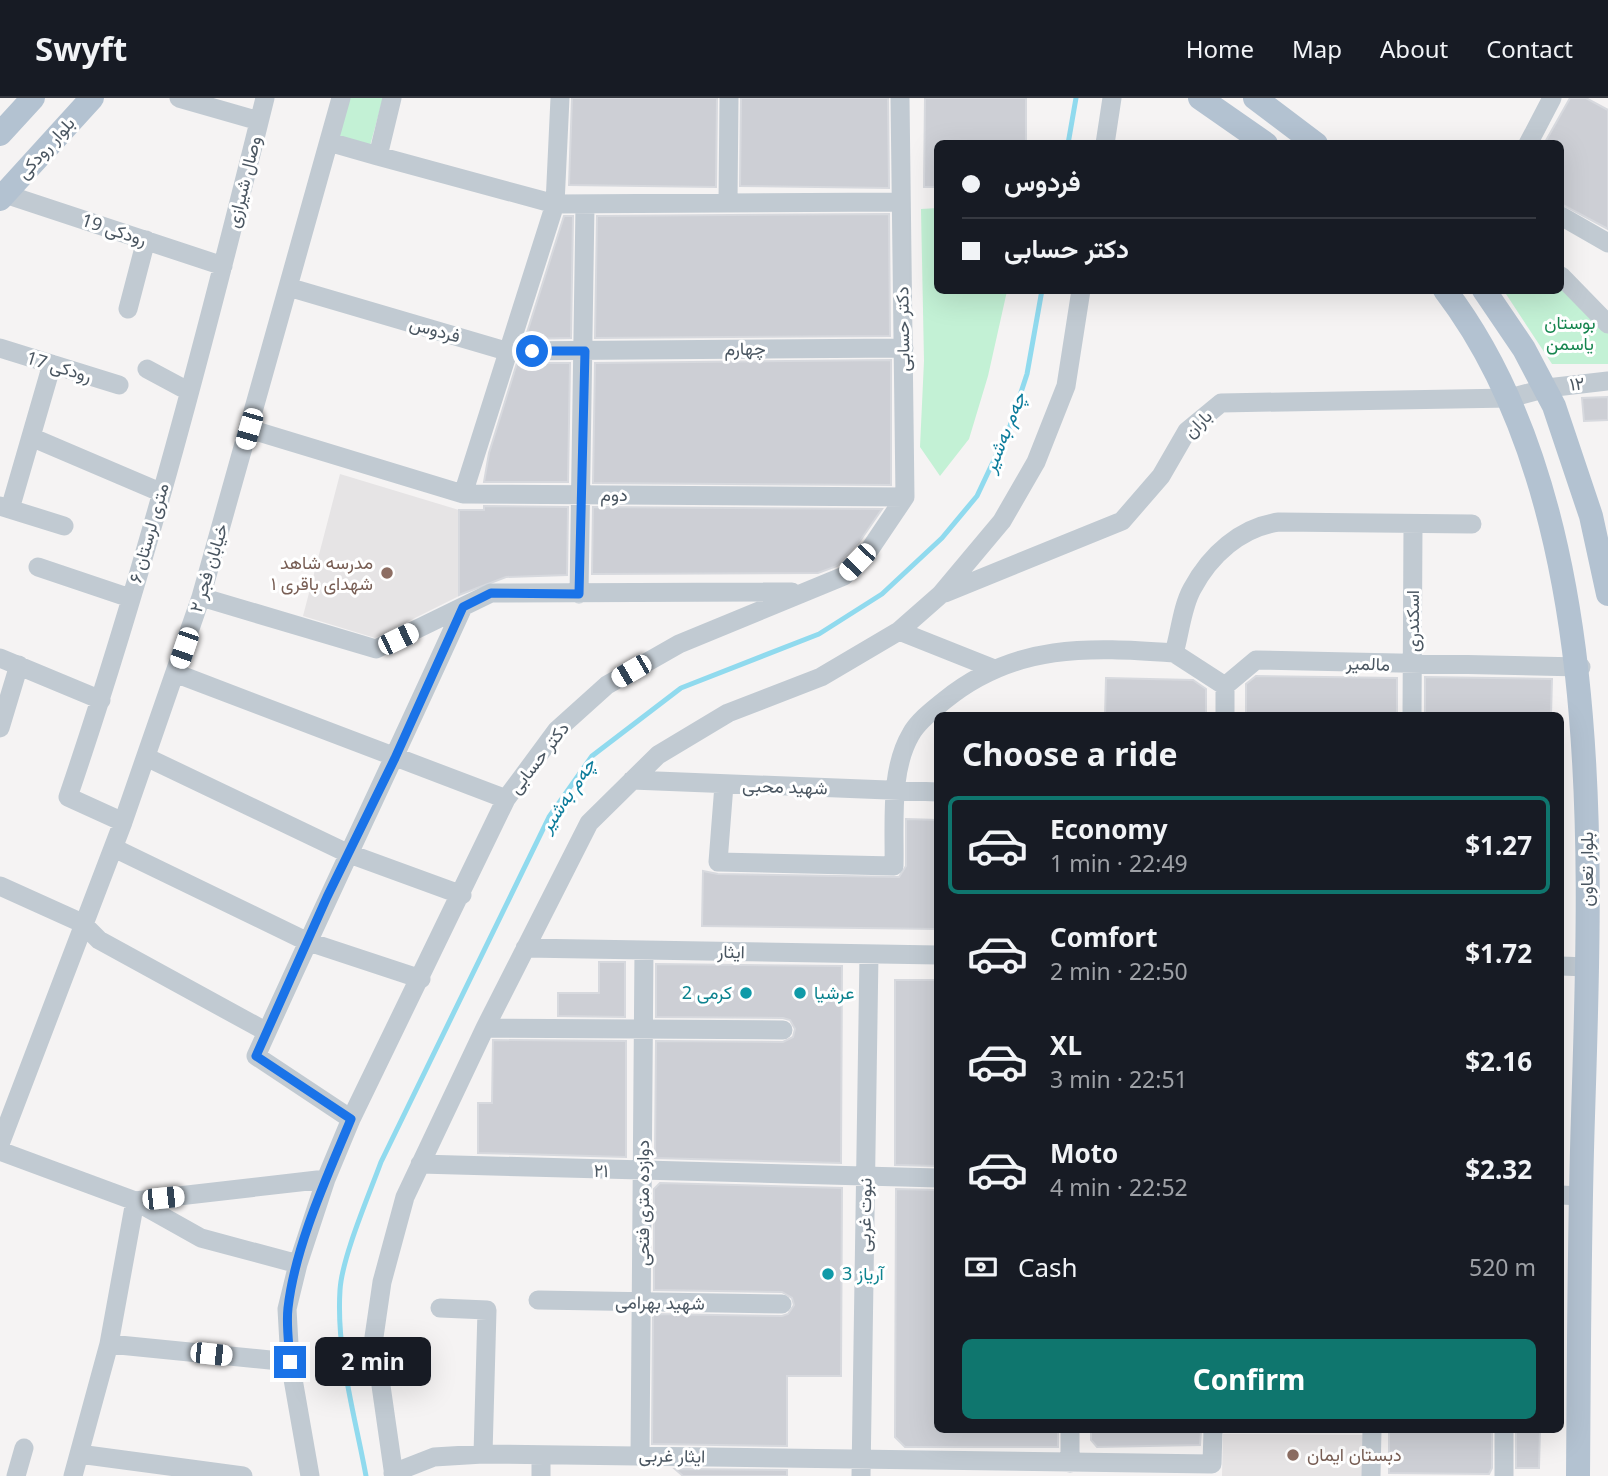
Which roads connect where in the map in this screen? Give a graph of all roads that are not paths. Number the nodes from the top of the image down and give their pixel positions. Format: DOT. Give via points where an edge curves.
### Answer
graph roads {
  1 [pos="33,98"];
  2 [pos="92,98"];
  3 [pos="178,98"];
  4 [pos="265,98"];
  5 [pos="341,98"];
  6 [pos="392,98"];
  7 [pos="560,98"];
  8 [pos="729,98"];
  9 [pos="900,98"];
  10 [pos="1112,98"];
  11 [pos="1199,98"];
  12 [pos="1255,98"];
  13 [pos="1552,98"];
  14 [pos="259,121"];
  15 [pos="0,134"];
  16 [pos="1106,140"];
  17 [pos="1260,140"];
  18 [pos="1311,140"];
  19 [pos="1530,140"];
  20 [pos="329,142"];
  21 [pos="378,156"];
  22 [pos="2,196"];
  23 [pos="728,202"];
  24 [pos="900,202"];
  25 [pos="555,204"];
  26 [pos="585,206"];
  27 [pos="1564,218"];
  28 [pos="146,240"];
  29 [pos="1608,243"];
  30 [pos="223,267"];
  31 [pos="1564,279"];
  32 [pos="288,287"];
  33 [pos="1080,294"];
  34 [pos="1448,294"];
  35 [pos="1488,294"];
  36 [pos="128,309"];
  37 [pos="1608,324"];
  38 [pos="0,348"];
  39 [pos="904,348"];
  40 [pos="506,351"];
  41 [pos="585,351"];
  42 [pos="52,364"];
  43 [pos="147,369"];
  44 [pos="1608,380"];
  45 [pos="119,385"];
  46 [pos="1547,388"];
  47 [pos="188,391"];
  48 [pos="1510,398"];
  49 [pos="249,429"];
  50 [pos="31,437"];
  51 [pos="160,492"];
  52 [pos="463,494"];
  53 [pos="579,494"];
  54 [pos="905,496"];
  55 [pos="5,507"];
  56 [pos="1472,524"];
  57 [pos="1413,525"];
  58 [pos="64,526"];
  59 [pos="38,567"];
  60 [pos="800,592"];
  61 [pos="579,594"];
  62 [pos="1608,594"];
  63 [pos="940,595"];
  64 [pos="201,597"];
  65 [pos="130,598"];
  66 [pos="463,607"];
  67 [pos="899,631"];
  68 [pos="1174,653"];
  69 [pos="9,661"];
  70 [pos="1412,665"];
  71 [pos="1581,667"];
  72 [pos="992,668"];
  73 [pos="175,673"];
  74 [pos="1226,686"];
  75 [pos="101,700"];
  76 [pos="1225,712"];
  77 [pos="1412,712"];
  78 [pos="0,728"];
  79 [pos="146,757"];
  80 [pos="395,758"];
  81 [pos="632,780"];
  82 [pos="724,785"];
  83 [pos="895,790"];
  84 [pos="934,792"];
  85 [pos="506,799"];
  86 [pos="123,822"];
  87 [pos="114,848"];
  88 [pos="347,853"];
  89 [pos="0,886"];
  90 [pos="462,895"];
  91 [pos="82,923"];
  92 [pos="306,941"];
  93 [pos="525,948"];
  94 [pos="644,950"];
  95 [pos="869,954"];
  96 [pos="934,955"];
  97 [pos="1564,966"];
  98 [pos="1598,967"];
  99 [pos="421,979"];
  100 [pos="485,1028"];
  101 [pos="643,1028"];
  102 [pos="783,1030"];
  103 [pos="267,1032"];
  104 [pos="351,1119"];
  105 [pos="0,1144"];
  106 [pos="0,1151"];
  107 [pos="420,1164"];
  108 [pos="643,1172"];
  109 [pos="865,1177"];
  110 [pos="934,1178"];
  111 [pos="326,1179"];
  112 [pos="1571,1196"];
  113 [pos="135,1201"];
  114 [pos="298,1264"];
  115 [pos="538,1300"];
  116 [pos="642,1302"];
  117 [pos="782,1304"];
  118 [pos="439,1308"];
  119 [pos="109,1344"];
  120 [pos="290,1362"];
  121 [pos="1070,1433"];
  122 [pos="1213,1433"];
  123 [pos="1372,1433"];
  124 [pos="1504,1433"];
  125 [pos="24,1448"];
  126 [pos="79,1454"];
  127 [pos="483,1454"];
  128 [pos="541,1455"];
  129 [pos="640,1456"];
  130 [pos="1070,1463"];
  131 [pos="861,1467"];
  132 [pos="957,1468"];
  133 [pos="1117,1470"];
  134 [pos="393,1475"];
  135 [pos="16,1476"];
  136 [pos="74,1476"];
  137 [pos="243,1476"];
  138 [pos="310,1476"];
  139 [pos="541,1476"];
  140 [pos="1371,1476"];
  141 [pos="1504,1476"];
  142 [pos="1578,1476"];
  1 -- 15 [label="main road"];
  2 -- 22 [label="main road, بلوار رودکی"];
  3 -- 14 [label="street"];
  4 -- 14 [label="street, وصال شیرازی"];
  5 -- 20 [label="street, خیابان فجر ۲"];
  6 -- 21 [label="street"];
  7 -- 25 [label="street"];
  8 -- 23 [label="street"];
  9 -- 24 [label="street, دکتر حسابی"];
  10 -- 16 [label="street"];
  11 -- 17 [label="main road"];
  12 -- 18 [label="main road"];
  13 -- 19 [label="street"];
  14 -- 30 [label="street, وصال شیرازی"];
  20 -- 21 [label="street"];
  20 -- 32 [label="street, خیابان فجر ۲"];
  21 -- 25 [label="street"];
  22 -- 28 [label="street, رودکی 19"];
  23 -- 24 [label="street"];
  23 -- 26 [label="street"];
  24 -- 39 [label="street, دکتر حسابی"];
  25 -- 26 [label="street"];
  25 -- 40 [label="street"];
  26 -- 41 [label="street"];
  27 -- 29 [label="street"];
  28 -- 30 [label="street, رودکی 19"];
  28 -- 36 [label="street"];
  30 -- 47 [label="street, ۶ متری لرستان"];
  31 -- 37 [label="street"];
  32 -- 40 [label="street, فردوس"];
  32 -- 49 [label="street, خیابان فجر ۲"];
  33 -- 63 [label="street" via="1066,386 1036,462 1002,521"];
  34 -- 48 [label="main road, بلوار تعاون" via="1494,364"];
  35 -- 46 [label="main road"];
  38 -- 42 [label="street, رودکی 17"];
  39 -- 41 [label="street, چهارم"];
  39 -- 54 [label="street, دکتر حسابی"];
  40 -- 41 [label="street, فردوس"];
  40 -- 52 [label="street"];
  41 -- 53 [label="street"];
  42 -- 45 [label="street, رودکی 17"];
  42 -- 50 [label="street"];
  43 -- 47 [label="street"];
  44 -- 46 [label="street, ۱۲"];
  46 -- 48 [label="street, ۱۲"];
  46 -- 62 [label="main road" via="1591,516"];
  47 -- 51 [label="street, ۶ متری لرستان"];
  48 -- 63 [label="street, باران" via="1221,403 1187,431 1161,476 1122,521"];
  48 -- 71 [label="main road, بلوار تعاون" via="1548,504"];
  49 -- 52 [label="street, دوم"];
  49 -- 64 [label="street, خیابان فجر ۲"];
  50 -- 51 [label="street"];
  50 -- 55 [label="street"];
  51 -- 65 [label="street, ۶ متری لرستان"];
  52 -- 53 [label="street, دوم"];
  53 -- 54 [label="street, دوم"];
  53 -- 61 [label="street"];
  54 -- 60 [label="street, دکتر حسابی" via="870,549 844,576"];
  55 -- 58 [label="street"];
  56 -- 57 [label="street"];
  57 -- 68 [label="street" via="1279,522 1244,532 1207,566 1191,591"];
  57 -- 70 [label="street, اسکندری"];
  59 -- 65 [label="street"];
  60 -- 61 [label="street"];
  60 -- 85 [label="street, دکتر حسابی" via="679,643 607,685 556,730"];
  61 -- 66 [label="street" via="491,593"];
  63 -- 67 [label="street"];
  64 -- 66 [label="street" via="376,649"];
  64 -- 73 [label="street, خیابان فجر ۲"];
  65 -- 75 [label="street, ۶ متری لرستان"];
  66 -- 80 [label="street"];
  67 -- 72 [label="street"];
  67 -- 81 [label="street" via="821,677 728,713 658,755"];
  68 -- 72 [label="street" via="1034,655"];
  68 -- 74 [label="street"];
  69 -- 75 [label="street"];
  69 -- 78 [label="street"];
  70 -- 71 [label="street, مالمیر"];
  70 -- 74 [label="street, مالمیر" via="1256,660"];
  70 -- 77 [label="street, اسکندری"];
  71 -- 98 [label="main road, بلوار تعاون"];
  72 -- 83 [label="street" via="949,697 911,734"];
  73 -- 79 [label="street, خیابان فجر ۲"];
  73 -- 80 [label="street"];
  74 -- 76 [label="street"];
  75 -- 86 [label="street, ۶ متری لرستان" via="68,797"];
  79 -- 86 [label="street, خیابان فجر ۲"];
  79 -- 88 [label="street"];
  80 -- 85 [label="street"];
  80 -- 88 [label="street"];
  81 -- 82 [label="street, شهید محبی"];
  81 -- 93 [label="street" via="589,823"];
  82 -- 83 [label="street, شهید محبی"];
  82 -- 83 [label="street" via="718,862 894,866"];
  83 -- 84 [label="street, شهید محبی"];
  85 -- 90 [label="street, دکتر حسابی"];
  86 -- 87 [label="street, خیابان فجر ۲"];
  87 -- 91 [label="street, خیابان فجر ۲"];
  87 -- 92 [label="street"];
  88 -- 90 [label="street"];
  88 -- 92 [label="street"];
  89 -- 91 [label="street"];
  90 -- 99 [label="street, دکتر حسابی"];
  91 -- 103 [label="street" via="100,940"];
  91 -- 105 [label="street, خیابان فجر ۲"];
  92 -- 99 [label="street"];
  92 -- 103 [label="street"];
  93 -- 94 [label="street, ایثار"];
  93 -- 100 [label="street"];
  94 -- 95 [label="street, ایثار"];
  94 -- 101 [label="street, دوازده متری فتحی"];
  95 -- 96 [label="street, ایثار"];
  95 -- 109 [label="street, نبوت غربی"];
  97 -- 98 [label="street"];
  98 -- 112 [label="main road, بلوار تعاون"];
  99 -- 104 [label="street, دکتر حسابی"];
  100 -- 101 [label="street"];
  100 -- 107 [label="street"];
  101 -- 102 [label="street"];
  101 -- 108 [label="street, دوازده متری فتحی"];
  103 -- 104 [label="street" via="256,1056"];
  104 -- 111 [label="street, دکتر حسابی"];
  106 -- 113 [label="street"];
  107 -- 108 [label="street, ۲۱"];
  107 -- 134 [label="street" via="405,1197 385,1270 374,1336"];
  108 -- 109 [label="street, ۲۱"];
  108 -- 116 [label="street, دوازده متری فتحی"];
  109 -- 110 [label="street, ۲۱"];
  109 -- 131 [label="street, نبوت غربی"];
  111 -- 113 [label="street"];
  111 -- 114 [label="street, دکتر حسابی"];
  112 -- 142 [label="main road, بلوار تعاون"];
  113 -- 114 [label="street" via="201,1238"];
  113 -- 119 [label="street"];
  114 -- 120 [label="street, دکتر حسابی" via="288,1309"];
  115 -- 116 [label="street, شهید بهرامی"];
  116 -- 117 [label="street, شهید بهرامی"];
  116 -- 129 [label="street, دوازده متری فتحی"];
  118 -- 127 [label="street" via="486,1310"];
  119 -- 120 [label="street"];
  119 -- 126 [label="street"];
  120 -- 138 [label="street, دکتر حسابی"];
  121 -- 130 [label="street"];
  122 -- 133 [label="street, ایثار غربی" via="1212,1464"];
  123 -- 140 [label="street"];
  124 -- 141 [label="street"];
  125 -- 135 [label="street"];
  126 -- 136 [label="street"];
  126 -- 137 [label="street"];
  127 -- 128 [label="street, ایثار غربی"];
  127 -- 134 [label="street, ایثار غربی" via="434,1457"];
  128 -- 129 [label="street, ایثار غربی"];
  128 -- 139 [label="street"];
  129 -- 131 [label="street, ایثار غربی"];
  130 -- 132 [label="street, ایثار غربی"];
  130 -- 133 [label="street, ایثار غربی"];
  131 -- 132 [label="street, ایثار غربی"];
}
